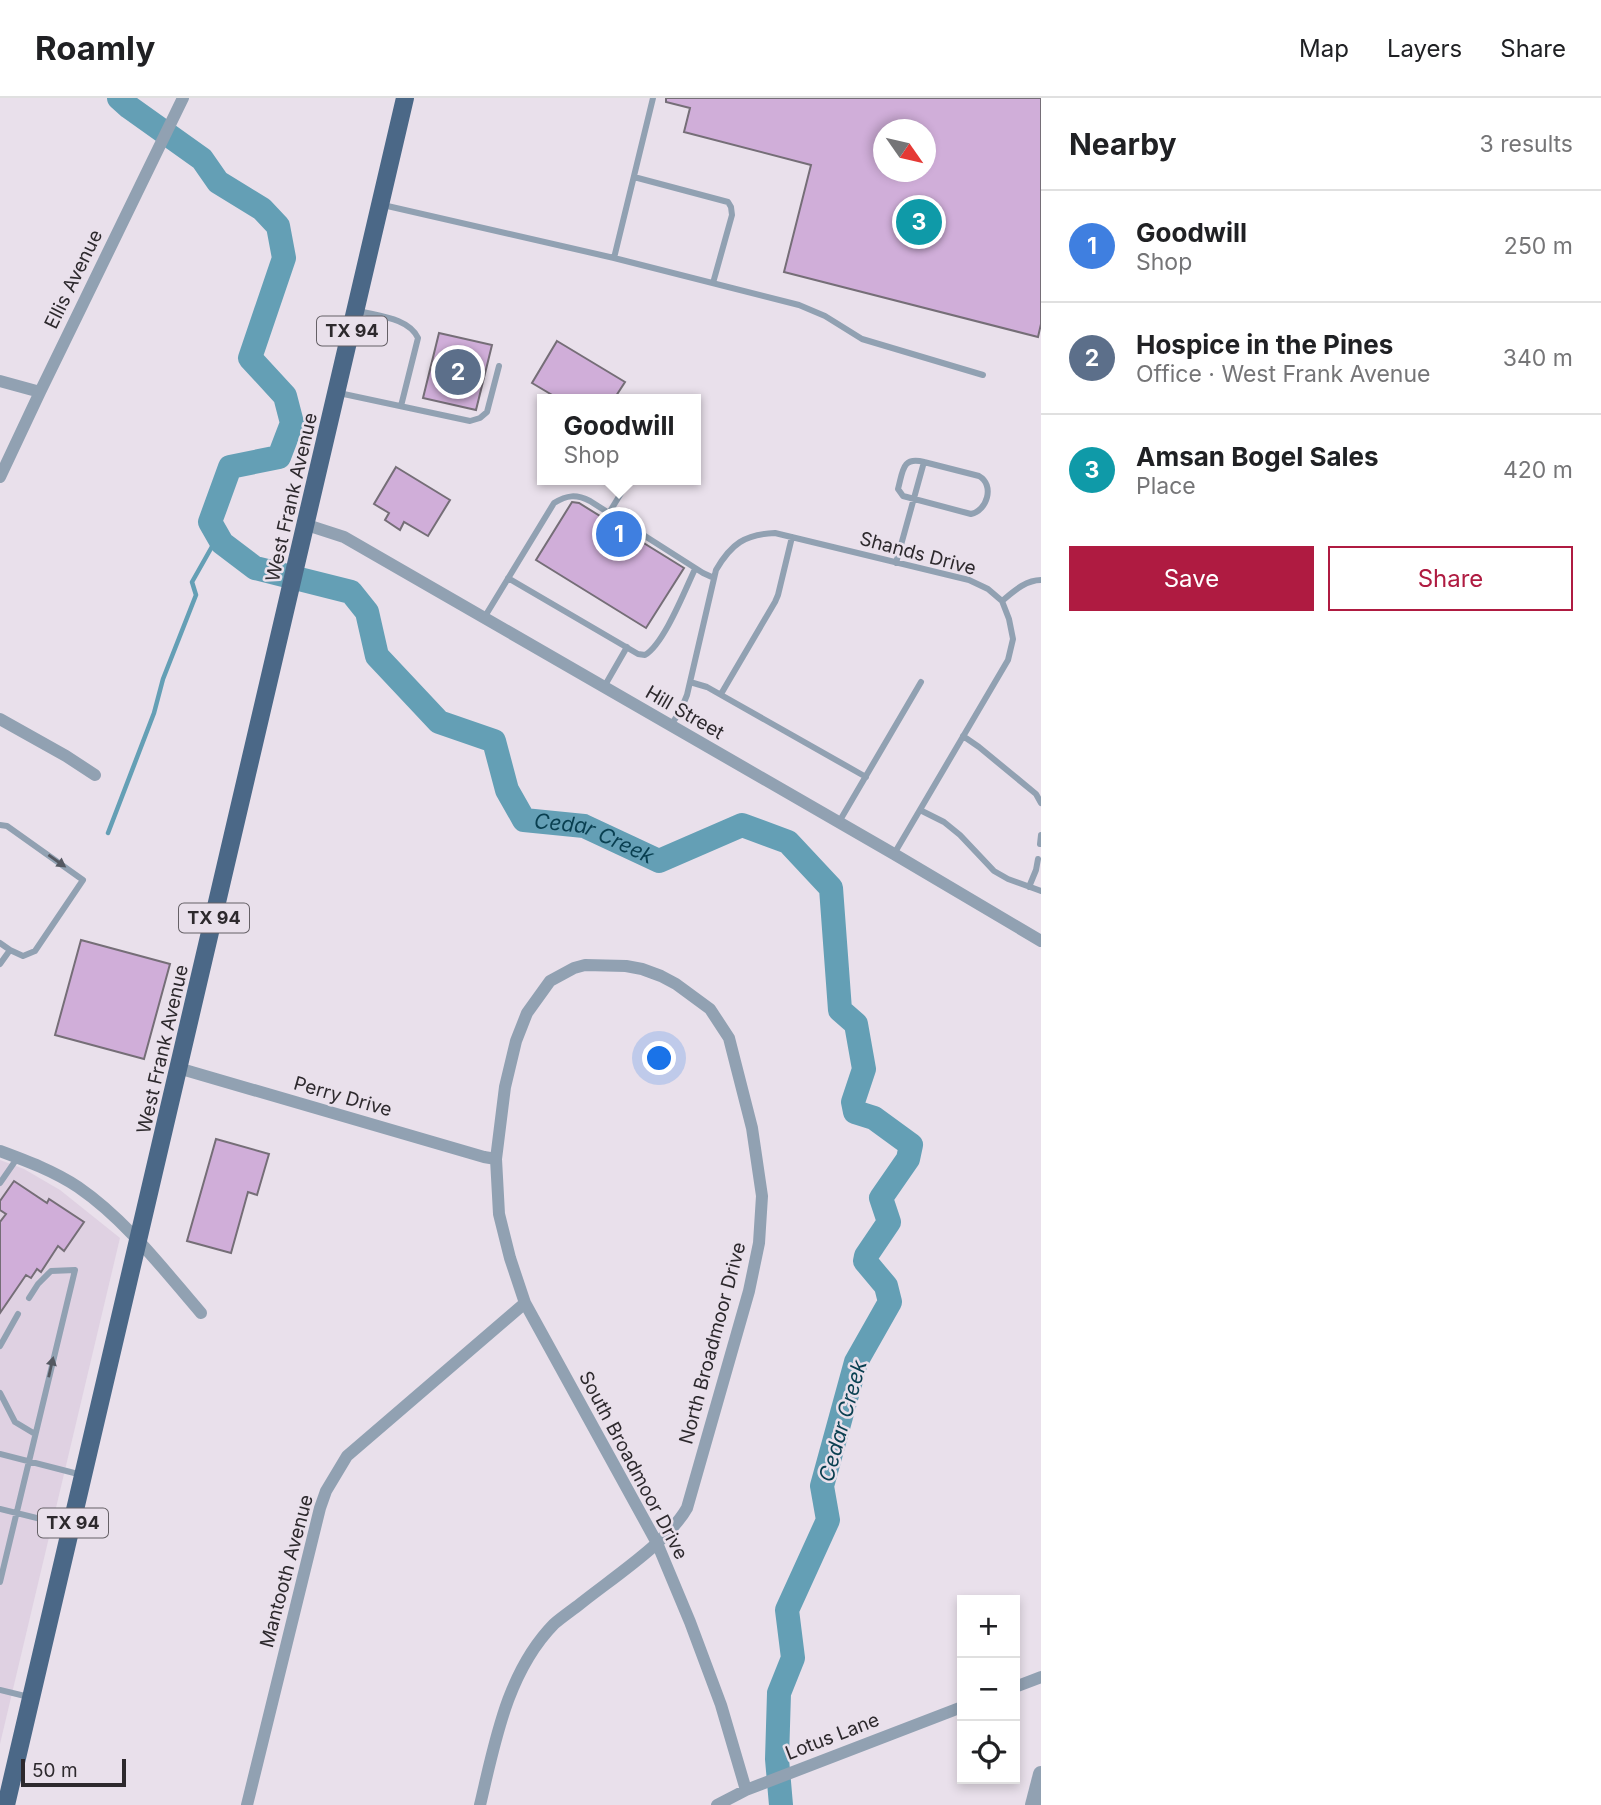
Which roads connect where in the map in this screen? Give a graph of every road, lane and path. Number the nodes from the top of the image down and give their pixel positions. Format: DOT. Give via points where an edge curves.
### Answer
graph roads {
  1 [pos="405,98"];
  2 [pos="653,98"];
  3 [pos="181,103"];
  4 [pos="634,177"];
  5 [pos="381,204"];
  6 [pos="614,258"];
  7 [pos="713,284"];
  8 [pos="356,310"];
  9 [pos="499,366"];
  10 [pos="983,375"];
  11 [pos="0,381"];
  12 [pos="40,392"];
  13 [pos="338,392"];
  14 [pos="401,406"];
  15 [pos="924,462"];
  16 [pos="0,477"];
  17 [pos="626,485"];
  18 [pos="914,499"];
  19 [pos="609,513"];
  20 [pos="307,525"];
  21 [pos="792,537"];
  22 [pos="896,562"];
  23 [pos="695,569"];
  24 [pos="508,578"];
  25 [pos="714,578"];
  26 [pos="1041,580"];
  27 [pos="1002,601"];
  28 [pos="484,618"];
  29 [pos="627,647"];
  30 [pos="690,682"];
  31 [pos="920,682"];
  32 [pos="604,687"];
  33 [pos="720,694"];
  34 [pos="0,719"];
  35 [pos="670,726"];
  36 [pos="963,736"];
  37 [pos="95,775"];
  38 [pos="866,776"];
  39 [pos="1041,803"];
  40 [pos="920,810"];
  41 [pos="839,822"];
  42 [pos="0,825"];
  43 [pos="1041,835"];
  44 [pos="1040,845"];
  45 [pos="894,854"];
  46 [pos="1038,859"];
  47 [pos="1029,887"];
  48 [pos="1041,891"];
  49 [pos="1041,941"];
  50 [pos="0,943"];
  51 [pos="10,950"];
  52 [pos="0,964"];
  53 [pos="178,1068"];
  54 [pos="0,1151"];
  55 [pos="18,1157"];
  56 [pos="496,1159"];
  57 [pos="0,1183"];
  58 [pos="139,1241"];
  59 [pos="29,1298"];
  60 [pos="525,1303"];
  61 [pos="201,1313"];
  62 [pos="18,1314"];
  63 [pos="0,1346"];
  64 [pos="0,1393"];
  65 [pos="35,1434"];
  66 [pos="0,1454"];
  67 [pos="29,1461"];
  68 [pos="84,1475"];
  69 [pos="0,1509"];
  70 [pos="16,1513"];
  71 [pos="72,1526"];
  72 [pos="657,1543"];
  73 [pos="2,1561"];
  74 [pos="0,1582"];
  75 [pos="1041,1677"];
  76 [pos="1020,1685"];
  77 [pos="0,1690"];
  78 [pos="31,1698"];
  79 [pos="957,1709"];
  80 [pos="1041,1774"];
  81 [pos="746,1790"];
  82 [pos="6,1805"];
  83 [pos="247,1805"];
  84 [pos="480,1805"];
  85 [pos="717,1805"];
  86 [pos="1033,1805"];
  1 -- 5 [label="main road, West Frank Avenue / TX 94"];
  2 -- 4 [label="lane"];
  3 -- 12 [label="street, Ellis Avenue"];
  4 -- 6 [label="lane"];
  4 -- 7 [label="lane" via="728,202 732,215"];
  5 -- 6 [label="lane"];
  5 -- 8 [label="main road, West Frank Avenue / TX 94"];
  6 -- 7 [label="lane"];
  7 -- 10 [label="lane" via="799,305 862,339"];
  8 -- 13 [label="main road, West Frank Avenue / TX 94"];
  8 -- 14 [label="lane" via="400,322 417,334"];
  9 -- 14 [label="lane" via="487,412 480,418 470,421"];
  11 -- 12 [label="street"];
  12 -- 16 [label="street, Ellis Avenue"];
  13 -- 14 [label="lane"];
  13 -- 20 [label="main road, West Frank Avenue / TX 94"];
  15 -- 18 [label="lane"];
  15 -- 18 [label="lane" via="907,462 898,489"];
  15 -- 18 [label="lane" via="979,476 985,479 987,492 976,514"];
  17 -- 19 [label="lane"];
  18 -- 22 [label="lane"];
  19 -- 23 [label="lane"];
  19 -- 24 [label="lane" via="579,496 554,503"];
  20 -- 28 [label="street, Hill Street" via="344,537"];
  20 -- 53 [label="main road, West Frank Avenue / TX 94"];
  21 -- 22 [label="lane, Shands Drive"];
  21 -- 25 [label="lane, Shands Drive" via="762,533 741,540 725,554"];
  21 -- 33 [label="lane" via="775,602"];
  22 -- 27 [label="lane, Shands Drive" via="968,580"];
  23 -- 25 [label="lane"];
  23 -- 29 [label="lane" via="651,651 642,655"];
  24 -- 28 [label="lane"];
  24 -- 29 [label="lane"];
  25 -- 30 [label="lane, Shands Drive"];
  26 -- 27 [label="lane" via="1020,587"];
  27 -- 36 [label="lane" via="1013,639 1008,660"];
  28 -- 32 [label="street, Hill Street"];
  29 -- 32 [label="lane"];
  30 -- 33 [label="lane"];
  30 -- 35 [label="lane, Shands Drive"];
  31 -- 38 [label="lane"];
  32 -- 35 [label="street, Hill Street"];
  33 -- 38 [label="lane"];
  34 -- 37 [label="street"];
  35 -- 41 [label="street, Hill Street"];
  36 -- 39 [label="lane" via="1036,794"];
  36 -- 40 [label="lane"];
  38 -- 41 [label="lane"];
  40 -- 45 [label="lane"];
  40 -- 47 [label="lane" via="960,835 994,871"];
  41 -- 45 [label="street, Hill Street"];
  42 -- 51 [label="lane, one-way" via="83,880 35,951 23,956"];
  43 -- 44 [label="lane"];
  45 -- 49 [label="street, Hill Street"];
  46 -- 47 [label="lane"];
  47 -- 48 [label="lane"];
  50 -- 51 [label="lane"];
  51 -- 52 [label="lane"];
  53 -- 56 [label="street, Perry Drive"];
  53 -- 58 [label="main road, West Frank Avenue / TX 94"];
  54 -- 55 [label="street"];
  55 -- 57 [label="lane"];
  55 -- 58 [label="street" via="77,1187"];
  56 -- 60 [label="street, South Broadmoor Drive" via="499,1213"];
  56 -- 72 [label="street, North Broadmoor Drive" via="516,1041 541,991 562,974 593,965 634,968 661,976 710,1009 729,1038 758,1166 762,1196 759,1243 693,1493 681,1518"];
  58 -- 61 [label="street"];
  58 -- 68 [label="main road, West Frank Avenue / TX 94"];
  65 -- 59 [label="lane, one-way" via="75,1270 51,1271"];
  60 -- 72 [label="street, South Broadmoor Drive"];
  60 -- 83 [label="street, Mantooth Avenue" via="347,1456 336,1473 320,1508"];
  62 -- 63 [label="lane"];
  64 -- 65 [label="lane" via="15,1422"];
  65 -- 67 [label="lane"];
  66 -- 67 [label="lane"];
  67 -- 68 [label="lane"];
  67 -- 70 [label="lane"];
  68 -- 71 [label="main road, West Frank Avenue / TX 94"];
  69 -- 70 [label="lane"];
  70 -- 71 [label="lane"];
  70 -- 73 [label="lane"];
  71 -- 78 [label="main road, West Frank Avenue / TX 94"];
  72 -- 81 [label="street, South Broadmoor Drive" via="721,1704"];
  72 -- 84 [label="street, North Broadmoor Drive" via="555,1623 527,1658 505,1707"];
  73 -- 74 [label="lane"];
  75 -- 76 [label="street"];
  77 -- 78 [label="lane"];
  78 -- 82 [label="main road, West Frank Avenue / TX 94"];
  79 -- 81 [label="street, Lotus Lane"];
  80 -- 86 [label="street"];
  81 -- 85 [label="street, Lotus Lane"];
}
